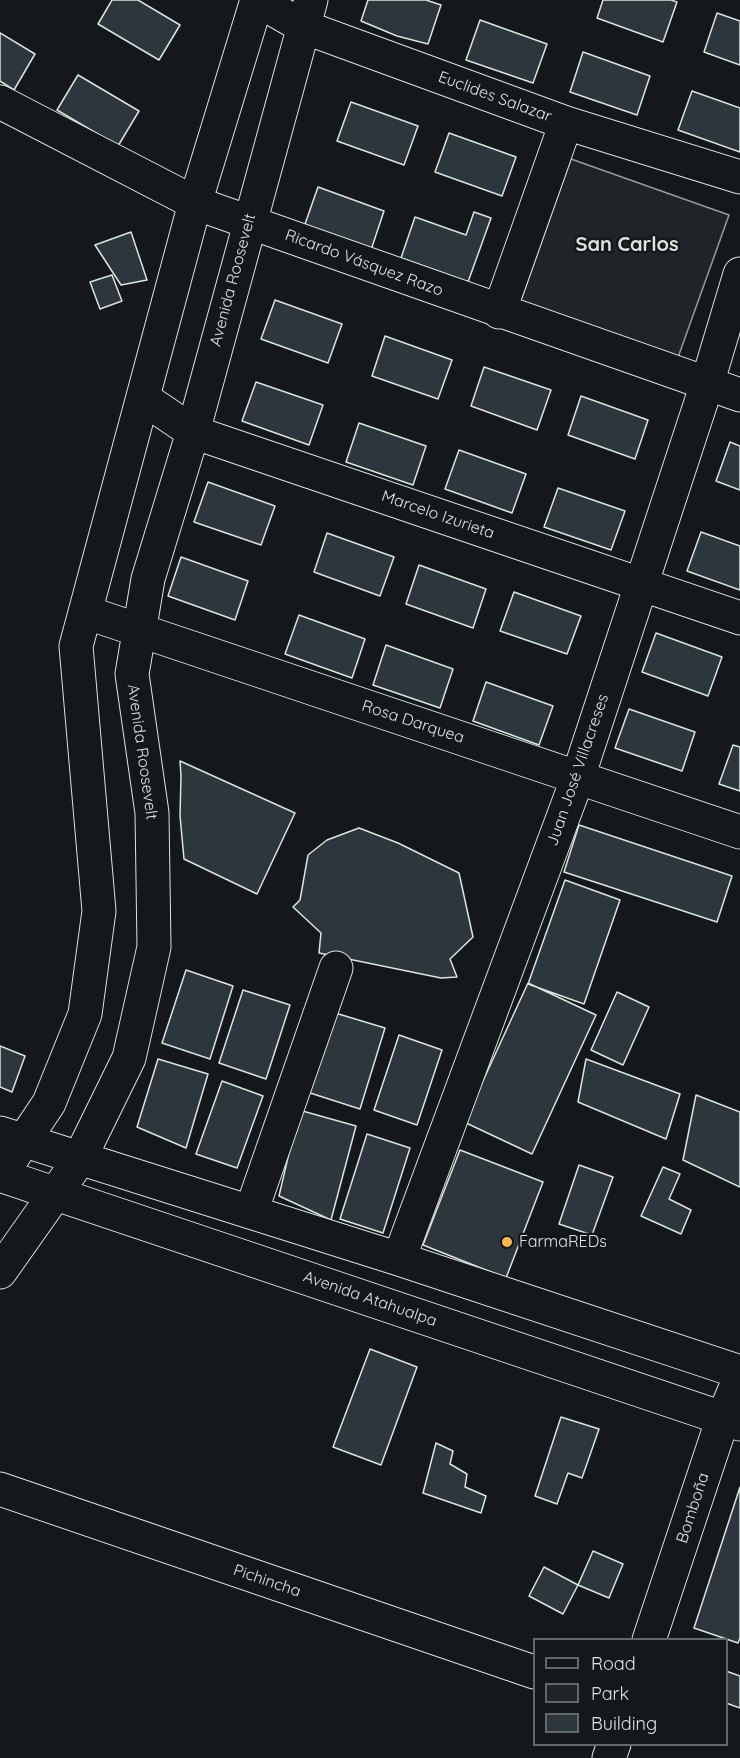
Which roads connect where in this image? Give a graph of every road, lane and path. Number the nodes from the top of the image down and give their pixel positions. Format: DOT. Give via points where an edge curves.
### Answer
graph roads {
  1 [pos="257,0"];
  2 [pos="307,14"];
  3 [pos="0,102"];
  4 [pos="566,123"];
  5 [pos="740,177"];
  6 [pos="195,203"];
  7 [pos="249,222"];
  8 [pos="740,274"];
  9 [pos="499,312"];
  10 [pos="707,384"];
  11 [pos="740,395"];
  12 [pos="143,398"];
  13 [pos="193,432"];
  14 [pos="642,584"];
  15 [pos="85,612"];
  16 [pos="740,618"];
  17 [pos="140,632"];
  18 [pos="578,777"];
  19 [pos="740,832"];
  20 [pos="336,968"];
  21 [pos="12,1137"];
  22 [pos="79,1160"];
  23 [pos="0,1175"];
  24 [pos="56,1194"];
  25 [pos="252,1212"];
  26 [pos="399,1259"];
  27 [pos="0,1272"];
  28 [pos="740,1372"];
  29 [pos="740,1377"];
  30 [pos="732,1421"];
  31 [pos="0,1490"];
  32 [pos="651,1638"];
  33 [pos="533,1672"];
  1 -- 2 [label="street, Euclides Salazar"];
  1 -- 6 [label="street"];
  2 -- 4 [label="street, Euclides Salazar"];
  2 -- 7 [label="street, Avenida Roosevelt"];
  3 -- 6 [label="street, Ricardo Vásquez Razo"];
  4 -- 5 [label="street, Euclides Salazar"];
  4 -- 9 [label="street"];
  6 -- 7 [label="street, Ricardo Vásquez Razo"];
  6 -- 12 [label="street"];
  7 -- 9 [label="street, Ricardo Vásquez Razo"];
  7 -- 13 [label="street, Avenida Roosevelt"];
  8 -- 10 [label="street, Juan José Villacreses"];
  9 -- 10 [label="street, Ricardo Vásquez Razo"];
  10 -- 11 [label="street, Ricardo Vásquez Razo"];
  10 -- 14 [label="street, Juan José Villacreses"];
  12 -- 13 [label="street, Marcelo Izurieta"];
  12 -- 15 [label="street"];
  13 -- 14 [label="street, Marcelo Izurieta"];
  13 -- 17 [label="street, Avenida Roosevelt" via="148,579"];
  14 -- 16 [label="street, Marcelo Izurieta"];
  14 -- 18 [label="street, Juan José Villacreses"];
  15 -- 17 [label="street, Rosa Darquea"];
  15 -- 21 [label="street" via="76,646 99,910 86,1014 49,1103"];
  17 -- 18 [label="street, Rosa Darquea"];
  17 -- 22 [label="street, Avenida Roosevelt" via="132,674 152,813 154,947 129,1058"];
  18 -- 19 [label="street, Rosa Darquea"];
  18 -- 26 [label="street, Juan José Villacreses"];
  20 -- 25 [label="street"];
  21 -- 22 [label="street"];
  21 -- 23 [label="street"];
  22 -- 24 [label="street, Avenida Roosevelt"];
  22 -- 25 [label="street"];
  23 -- 24 [label="street, Avenida Atahualpa"];
  24 -- 27 [label="street, Avenida Roosevelt"];
  24 -- 30 [label="street, Avenida Atahualpa"];
  25 -- 26 [label="street"];
  26 -- 28 [label="street"];
  29 -- 30 [label="street, Bomboña"];
  30 -- 32 [label="street, Bomboña"];
  31 -- 33 [label="street, Pichincha"];
}
